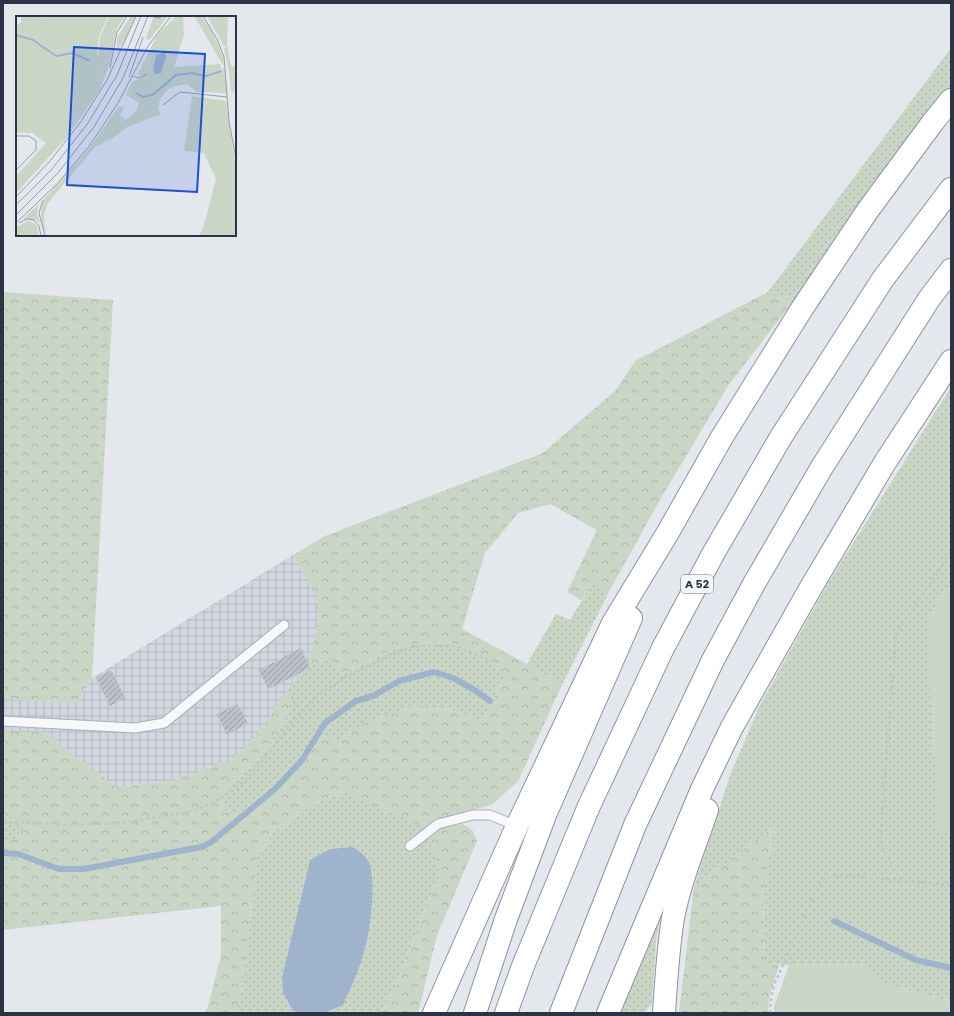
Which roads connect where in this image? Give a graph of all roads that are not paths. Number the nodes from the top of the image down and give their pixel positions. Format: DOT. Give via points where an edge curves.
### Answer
graph roads {
  1 [pos="951,100"];
  2 [pos="951,189"];
  3 [pos="951,270"];
  4 [pos="951,361"];
  5 [pos="667,534"];
  6 [pos="284,625"];
  7 [pos="741,712"];
  8 [pos="3,721"];
  9 [pos="517,826"];
  10 [pos="410,846"];
  11 [pos="434,1013"];
  12 [pos="475,1013"];
  13 [pos="506,1013"];
  14 [pos="561,1013"];
  15 [pos="608,1013"];
  16 [pos="664,1013"];
  1 -- 5 [label="highway" via="868,210 802,308 722,437"];
  2 -- 13 [label="highway, A 52" via="883,279 780,437 670,634 589,806"];
  3 -- 14 [label="highway" via="929,299 822,467 713,660 635,825"];
  4 -- 7 [label="highway" via="884,464"];
  5 -- 9 [label="highway" via="613,623"];
  5 -- 12 [label="highway" via="545,815 506,919"];
  6 -- 8 [label="lane" via="164,723 135,728"];
  7 -- 15 [label="highway" via="702,789"];
  7 -- 16 [label="highway" via="688,862 670,941"];
  9 -- 10 [label="lane" via="490,815 473,815 438,824"];
  9 -- 11 [label="highway"];
}
